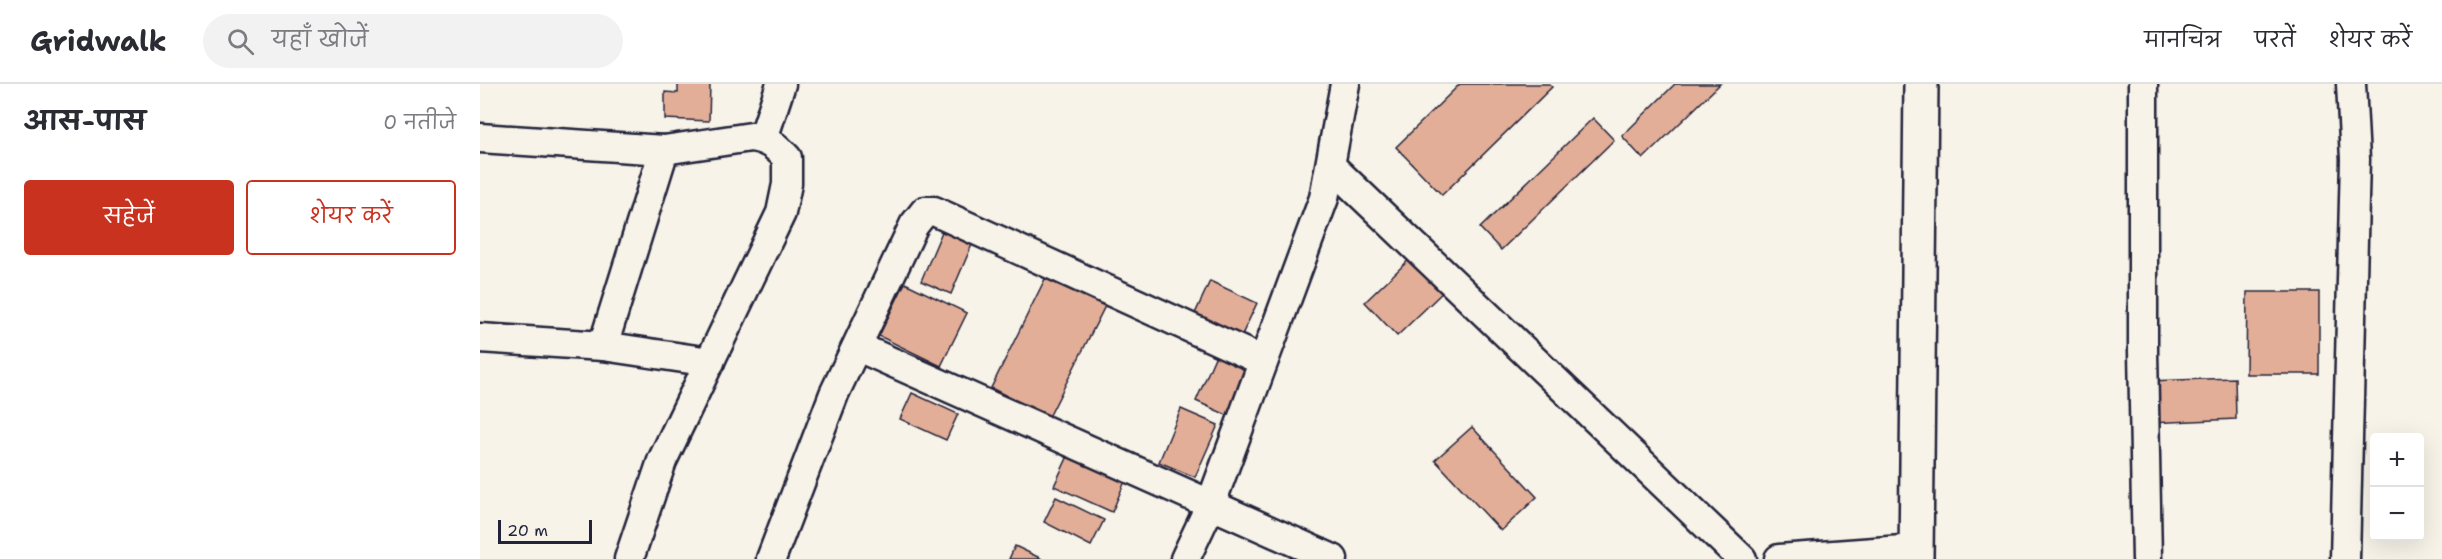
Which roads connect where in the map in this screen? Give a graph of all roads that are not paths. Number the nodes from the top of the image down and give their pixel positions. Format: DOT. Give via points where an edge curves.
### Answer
graph roads {
  1 [pos="782,84"];
  2 [pos="1345,84"];
  3 [pos="1921,84"];
  4 [pos="2143,84"];
  5 [pos="2351,84"];
  6 [pos="480,138"];
  7 [pos="763,138"];
  8 [pos="664,150"];
  9 [pos="1332,167"];
  10 [pos="480,338"];
  11 [pos="603,346"];
  12 [pos="858,347"];
  13 [pos="1263,361"];
  14 [pos="710,362"];
  15 [pos="1210,506"];
  16 [pos="1916,554"];
  17 [pos="629,559"];
  18 [pos="771,559"];
  19 [pos="1185,559"];
  20 [pos="1332,559"];
  21 [pos="1742,559"];
  22 [pos="1779,559"];
  23 [pos="2147,559"];
  24 [pos="2345,559"];
  1 -- 7 [label="street"];
  2 -- 9 [label="street"];
  3 -- 16 [label="street"];
  4 -- 23 [label="street"];
  5 -- 24 [label="street" via="2355,159"];
  6 -- 8 [label="street"];
  7 -- 8 [label="street"];
  7 -- 14 [label="street" via="787,158 781,213"];
  8 -- 11 [label="street"];
  9 -- 13 [label="street"];
  9 -- 21 [label="street"];
  10 -- 11 [label="street"];
  11 -- 14 [label="street"];
  12 -- 13 [label="street" via="914,225 926,211 934,211"];
  12 -- 15 [label="street"];
  12 -- 18 [label="street" via="834,394"];
  13 -- 15 [label="street"];
  14 -- 17 [label="street" via="662,461"];
  15 -- 19 [label="street"];
  15 -- 20 [label="street"];
  16 -- 22 [label="street"];
}
